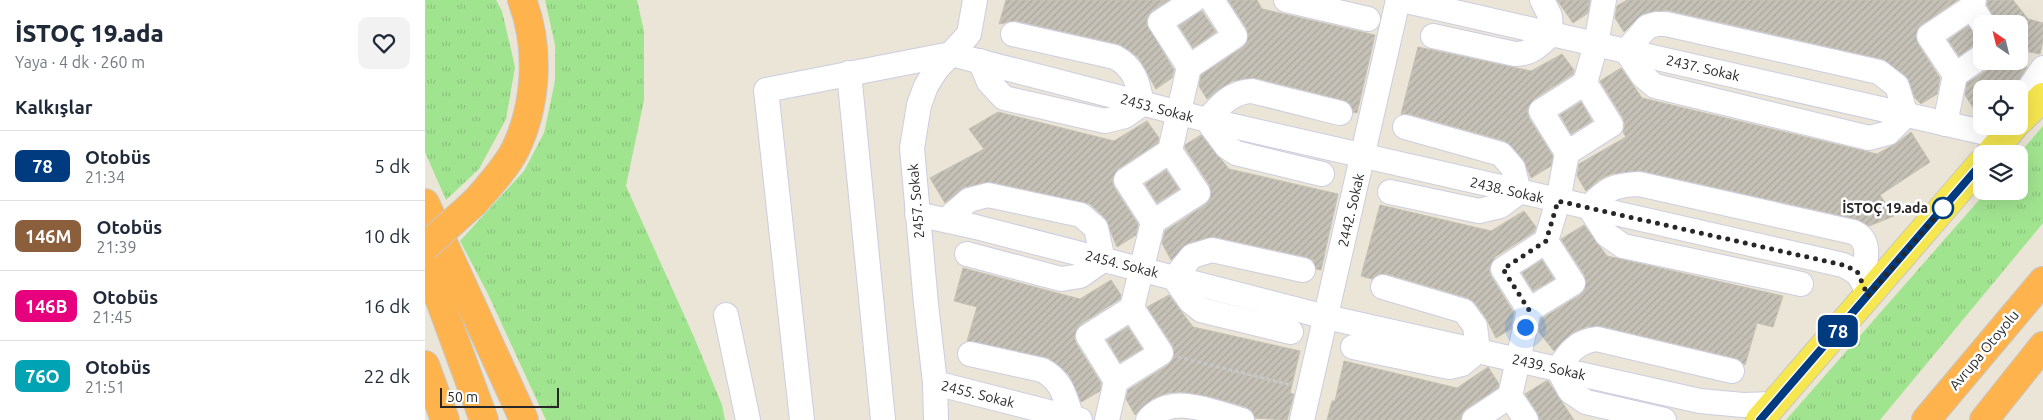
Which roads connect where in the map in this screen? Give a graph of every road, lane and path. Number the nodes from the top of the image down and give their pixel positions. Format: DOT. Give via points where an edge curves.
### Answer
graph roads {
  1 [pos="522,0"];
  2 [pos="975,0"];
  3 [pos="1194,0"];
  4 [pos="1212,0"];
  5 [pos="1286,0"];
  6 [pos="1400,0"];
  7 [pos="1542,0"];
  8 [pos="1604,0"];
  9 [pos="1976,10"];
  10 [pos="1368,19"];
  11 [pos="1013,34"];
  12 [pos="1551,34"];
  13 [pos="1433,36"];
  14 [pos="1596,44"];
  15 [pos="1626,51"];
  16 [pos="951,54"];
  17 [pos="1973,63"];
  18 [pos="1189,66"];
  19 [pos="2043,68"];
  20 [pos="849,74"];
  21 [pos="1955,75"];
  22 [pos="1585,83"];
  23 [pos="2028,90"];
  24 [pos="2043,97"];
  25 [pos="1142,104"];
  26 [pos="2028,112"];
  27 [pos="1180,113"];
  28 [pos="1339,113"];
  29 [pos="1906,115"];
  30 [pos="1207,120"];
  31 [pos="1945,124"];
  32 [pos="1405,127"];
  33 [pos="1973,128"];
  34 [pos="1170,151"];
  35 [pos="1567,153"];
  36 [pos="1363,158"];
  37 [pos="1973,173"];
  38 [pos="1322,174"];
  39 [pos="1390,192"];
  40 [pos="1519,192"];
  41 [pos="1558,201"];
  42 [pos="425,203"];
  43 [pos="1589,207"];
  44 [pos="917,214"];
  45 [pos="947,220"];
  46 [pos="1153,222"];
  47 [pos="1546,241"];
  48 [pos="425,248"];
  49 [pos="967,254"];
  50 [pos="425,260"];
  51 [pos="1103,260"];
  52 [pos="1143,270"];
  53 [pos="1303,270"];
  54 [pos="1174,278"];
  55 [pos="2043,281"];
  56 [pos="1801,284"];
  57 [pos="1383,287"];
  58 [pos="1865,288"];
  59 [pos="1132,308"];
  60 [pos="1529,310"];
  61 [pos="727,315"];
  62 [pos="1326,317"];
  63 [pos="1291,332"];
  64 [pos="2043,346"];
  65 [pos="1353,347"];
  66 [pos="1478,351"];
  67 [pos="1161,353"];
  68 [pos="970,354"];
  69 [pos="1517,360"];
  70 [pos="425,365"];
  71 [pos="1558,369"];
  72 [pos="1732,371"];
  73 [pos="1117,381"];
  74 [pos="935,383"];
  75 [pos="1309,390"];
  76 [pos="1511,396"];
  77 [pos="1767,412"];
  78 [pos="1073,419"];
  79 [pos="445,420"];
  80 [pos="484,420"];
  81 [pos="524,420"];
  82 [pos="748,420"];
  83 [pos="802,420"];
  84 [pos="883,420"];
  85 [pos="936,420"];
  86 [pos="1107,420"];
  87 [pos="1148,420"];
  88 [pos="1242,420"];
  89 [pos="1302,420"];
  90 [pos="1474,420"];
  91 [pos="1526,420"];
  92 [pos="1664,420"];
  93 [pos="1927,420"];
  94 [pos="1984,420"];
  1 -- 48 [label="highway, bridge" via="533,47 534,73 528,114 514,152 475,202"];
  2 -- 16 [label="street, 2457. Sokak" via="969,34"];
  3 -- 18 [label="street" via="1160,22"];
  4 -- 18 [label="street" via="1235,36"];
  5 -- 10 [label="street"];
  6 -- 12 [label="street, 2437. Sokak"];
  6 -- 36 [label="street, 2442. Sokak"];
  7 -- 12 [label="street" via="1550,16"];
  8 -- 14 [label="street"];
  9 -- 21 [label="street" via="1929,36"];
  11 -- 25 [label="street" via="1115,57 1137,78"];
  12 -- 13 [label="street" via="1531,51 1515,54"];
  12 -- 14 [label="street, 2437. Sokak"];
  14 -- 15 [label="street, 2437. Sokak"];
  14 -- 22 [label="street"];
  15 -- 29 [label="street, 2437. Sokak"];
  15 -- 29 [label="street" via="1647,27 1666,24 1879,72 1897,86"];
  16 -- 20 [label="street"];
  16 -- 25 [label="street, 2453. Sokak"];
  16 -- 44 [label="street, 2457. Sokak" via="926,86 919,105 912,148"];
  17 -- 21 [label="street"];
  18 -- 27 [label="street"];
  19 -- 23 [label="street"];
  20 -- 83 [label="street" via="766,90"];
  20 -- 84 [label="street"];
  21 -- 31 [label="street"];
  22 -- 35 [label="street" via="1541,111"];
  22 -- 35 [label="street" via="1611,125"];
  24 -- 26 [label="main road"];
  25 -- 27 [label="street, 2453. Sokak"];
  27 -- 30 [label="street, 2453. Sokak"];
  27 -- 34 [label="street"];
  28 -- 30 [label="street" via="1252,91 1230,97"];
  29 -- 31 [label="street, 2437. Sokak"];
  30 -- 36 [label="street, 2453. Sokak"];
  30 -- 38 [label="street" via="1227,147 1236,153"];
  31 -- 33 [label="street, 2437. Sokak"];
  32 -- 40 [label="street" via="1501,154 1513,168"];
  34 -- 46 [label="street" via="1126,180"];
  34 -- 46 [label="street" via="1198,193"];
  35 -- 41 [label="street"];
  36 -- 40 [label="street, 2438. Sokak"];
  36 -- 62 [label="street, 2442. Sokak"];
  37 -- 58 [label="main road"];
  39 -- 40 [label="street" via="1479,211 1500,206"];
  40 -- 41 [label="street, 2438. Sokak"];
  41 -- 43 [label="street, 2438. Sokak"];
  41 -- 47 [label="street"];
  42 -- 81 [label="highway"];
  43 -- 56 [label="street" via="1607,235 1623,246"];
  43 -- 58 [label="street, 2438. Sokak" via="1843,265 1857,271"];
  43 -- 58 [label="street" via="1605,190 1620,184 1639,184 1853,232 1866,242"];
  44 -- 45 [label="street, 2454. Sokak"];
  44 -- 74 [label="street, 2457. Sokak"];
  45 -- 51 [label="street, 2454. Sokak"];
  45 -- 51 [label="street" via="969,200 988,195 1081,215 1096,228"];
  46 -- 52 [label="street"];
  47 -- 60 [label="street" via="1503,269"];
  47 -- 60 [label="street" via="1573,283"];
  49 -- 51 [label="street" via="1061,279 1080,276"];
  50 -- 80 [label="highway"];
  51 -- 52 [label="street, 2454. Sokak"];
  52 -- 54 [label="street, 2454. Sokak"];
  52 -- 59 [label="street"];
  53 -- 54 [label="street" via="1213,250 1192,256"];
  54 -- 62 [label="street, 2454. Sokak"];
  54 -- 63 [label="street" via="1201,310"];
  55 -- 93 [label="highway, Avrupa Otoyolu"];
  57 -- 66 [label="street" via="1464,310 1475,326"];
  58 -- 77 [label="main road"];
  59 -- 67 [label="street"];
  59 -- 73 [label="street" via="1088,336"];
  60 -- 69 [label="street"];
  61 -- 82 [label="street"];
  62 -- 66 [label="street, 2439. Sokak"];
  62 -- 75 [label="street, 2442. Sokak"];
  64 -- 94 [label="highway"];
  65 -- 66 [label="street" via="1449,367 1462,364"];
  66 -- 69 [label="street, 2439. Sokak"];
  67 -- 73 [label="street"];
  67 -- 75 [label="path"];
  68 -- 78 [label="street" via="1049,374 1064,391"];
  69 -- 71 [label="street, 2439. Sokak"];
  69 -- 76 [label="street"];
  70 -- 79 [label="highway"];
  71 -- 72 [label="street" via="1575,347 1597,339"];
  71 -- 77 [label="street, 2439. Sokak" via="1700,401 1743,404"];
  71 -- 92 [label="street" via="1570,391 1586,402"];
  73 -- 86 [label="street"];
  74 -- 78 [label="street, 2455. Sokak"];
  74 -- 85 [label="street, 2457. Sokak"];
  75 -- 89 [label="street, 2442. Sokak"];
  76 -- 90 [label="street"];
  76 -- 91 [label="street"];
  87 -- 88 [label="street" via="1163,408 1179,404"];
}
